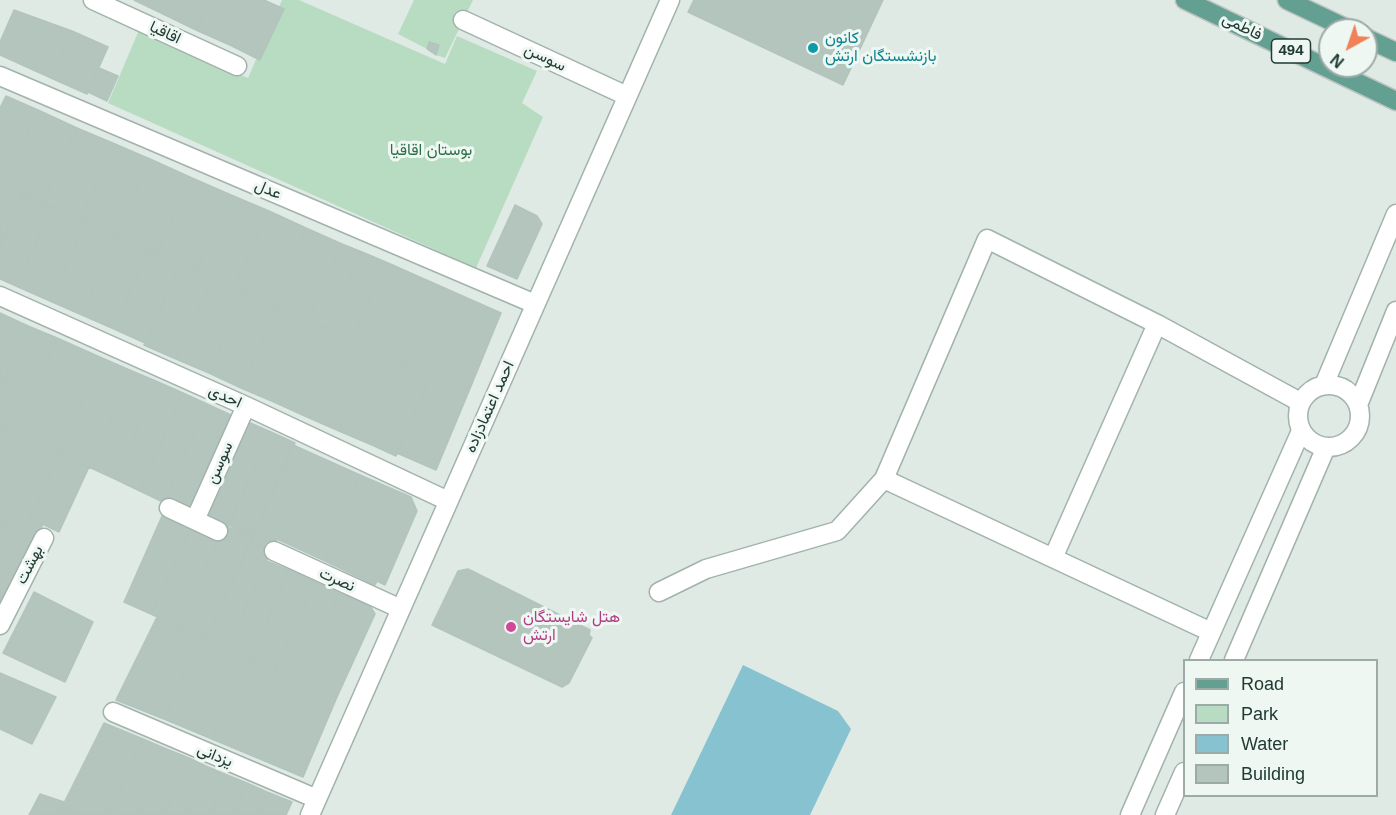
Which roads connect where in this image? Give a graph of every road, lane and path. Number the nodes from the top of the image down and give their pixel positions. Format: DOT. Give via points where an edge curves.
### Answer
graph roads {
  1 [pos="93,0"];
  2 [pos="670,0"];
  3 [pos="1185,0"];
  4 [pos="1287,0"];
  5 [pos="1325,18"];
  6 [pos="463,20"];
  7 [pos="1378,44"];
  8 [pos="1396,52"];
  9 [pos="237,66"];
  10 [pos="0,76"];
  11 [pos="627,96"];
  12 [pos="1396,101"];
  13 [pos="1396,214"];
  14 [pos="0,296"];
  15 [pos="535,304"];
  16 [pos="1396,311"];
  17 [pos="1157,324"];
  18 [pos="1324,385"];
  19 [pos="1300,402"];
  20 [pos="1358,405"];
  21 [pos="246,406"];
  22 [pos="1301,431"];
  23 [pos="1326,447"];
  24 [pos="884,479"];
  25 [pos="448,501"];
  26 [pos="169,508"];
  27 [pos="195,520"];
  28 [pos="218,531"];
  29 [pos="45,538"];
  30 [pos="274,551"];
  31 [pos="1053,558"];
  32 [pos="659,592"];
  33 [pos="401,609"];
  34 [pos="0,625"];
  35 [pos="1211,632"];
  36 [pos="1199,659"];
  37 [pos="1234,659"];
  38 [pos="1183,696"];
  39 [pos="114,712"];
  40 [pos="1183,776"];
  41 [pos="313,807"];
  42 [pos="1130,815"];
  43 [pos="1165,815"];
  1 -- 9 [label="street, اقاقیا"];
  2 -- 11 [label="street, احمد اعتمادزاده"];
  3 -- 12 [label="main road, فاطمی / 494"];
  4 -- 5 [label="main road"];
  6 -- 11 [label="street, سوسن"];
  7 -- 8 [label="main road"];
  10 -- 15 [label="street, عدل"];
  11 -- 15 [label="street, احمد اعتمادزاده"];
  13 -- 18 [label="street"];
  14 -- 21 [label="street, احدی"];
  15 -- 25 [label="street, احمد اعتمادزاده"];
  16 -- 20 [label="street"];
  17 -- 19 [label="street"];
  17 -- 24 [label="street" via="987,239"];
  17 -- 31 [label="street"];
  18 -- 19 [label="street" via="1306,394"];
  18 -- 20 [label="street" via="1344,389"];
  19 -- 22 [label="street"];
  20 -- 23 [label="street" via="1360,415 1354,434 1346,442"];
  21 -- 25 [label="street, احدی"];
  21 -- 27 [label="street, سوسن"];
  22 -- 23 [label="street" via="1316,445"];
  22 -- 35 [label="street"];
  23 -- 37 [label="street"];
  24 -- 31 [label="street"];
  24 -- 32 [label="street" via="837,531 706,569"];
  25 -- 33 [label="street, احمد اعتمادزاده"];
  26 -- 27 [label="street"];
  27 -- 28 [label="street"];
  29 -- 34 [label="street, بهشت"];
  30 -- 33 [label="street, نصرت"];
  31 -- 35 [label="street"];
  33 -- 41 [label="street, احمد اعتمادزاده"];
  35 -- 36 [label="street"];
  38 -- 42 [label="street"];
  39 -- 41 [label="street, یزدانی"];
  40 -- 43 [label="street"];
}
